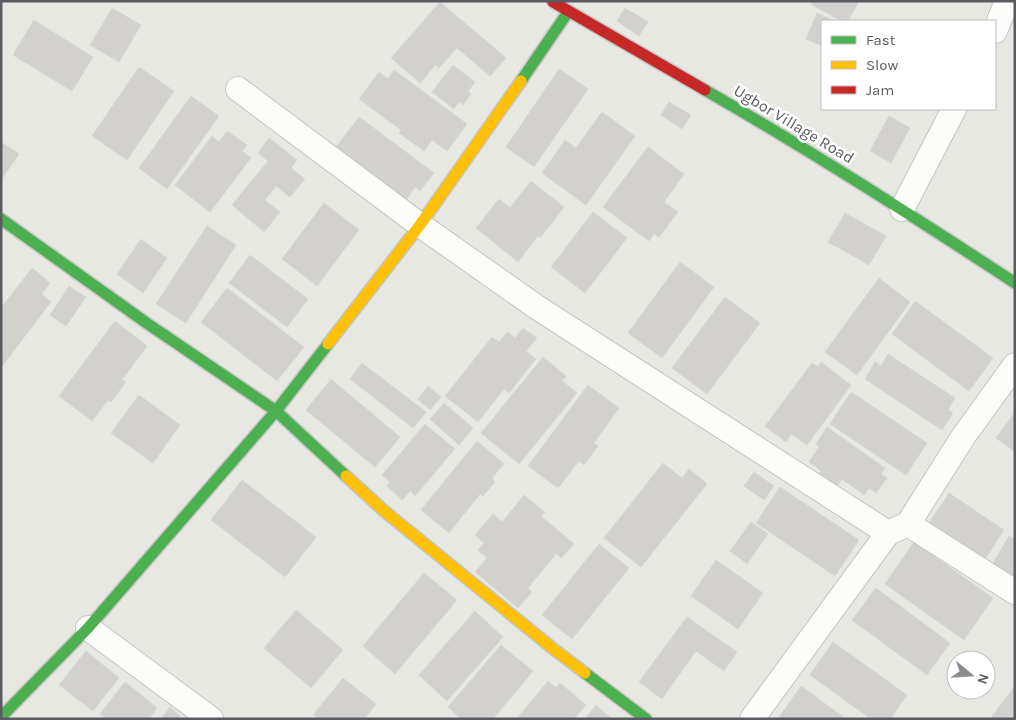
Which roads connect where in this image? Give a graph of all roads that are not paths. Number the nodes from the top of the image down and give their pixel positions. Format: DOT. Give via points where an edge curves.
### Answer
graph roads {
  1 [pos="552,1"];
  2 [pos="1007,1"];
  3 [pos="568,12"];
  4 [pos="996,28"];
  5 [pos="238,90"];
  6 [pos="953,110"];
  7 [pos="902,209"];
  8 [pos="1,219"];
  9 [pos="420,226"];
  10 [pos="1015,283"];
  11 [pos="1015,365"];
  12 [pos="276,411"];
  13 [pos="898,528"];
  14 [pos="1015,592"];
  15 [pos="88,628"];
  16 [pos="1,717"];
  17 [pos="211,719"];
  18 [pos="646,719"];
  19 [pos="752,719"];
  1 -- 3 [label="street, Ugbor Village Road"];
  2 -- 4 [label="street"];
  3 -- 7 [label="street, Ugbor Village Road" via="776,131"];
  3 -- 9 [label="street"];
  5 -- 9 [label="street"];
  6 -- 7 [label="street"];
  7 -- 10 [label="street, Ugbor Village Road"];
  8 -- 12 [label="street"];
  9 -- 12 [label="street"];
  9 -- 13 [label="street" via="538,308"];
  11 -- 13 [label="street"];
  12 -- 15 [label="street"];
  12 -- 18 [label="street" via="383,510 551,647"];
  13 -- 14 [label="street"];
  13 -- 19 [label="street"];
  15 -- 16 [label="street"];
  15 -- 17 [label="street"];
}
